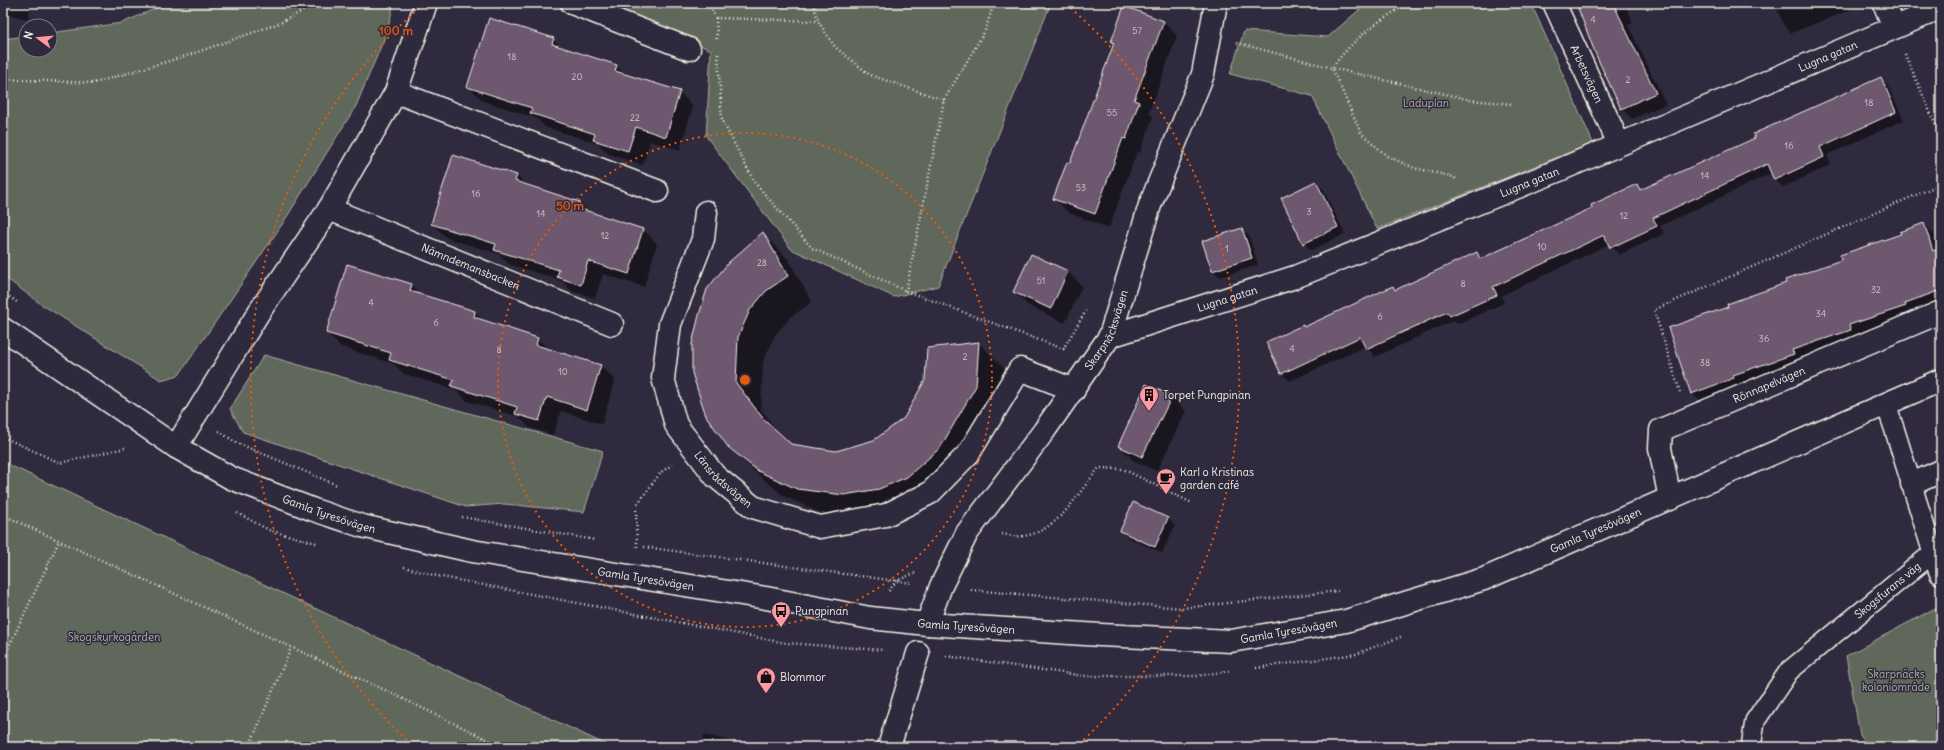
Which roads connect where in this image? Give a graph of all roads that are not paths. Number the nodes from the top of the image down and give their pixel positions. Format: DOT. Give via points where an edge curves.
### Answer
graph roads {
  1 [pos="426,3"];
  2 [pos="572,3"];
  3 [pos="1216,3"];
  4 [pos="1554,3"];
  5 [pos="1884,3"];
  6 [pos="1941,8"];
  7 [pos="1894,27"];
  8 [pos="688,49"];
  9 [pos="396,92"];
  10 [pos="1619,144"];
  11 [pos="657,191"];
  12 [pos="329,210"];
  13 [pos="706,212"];
  14 [pos="1941,312"];
  15 [pos="612,324"];
  16 [pos="3,329"];
  17 [pos="1110,336"];
  18 [pos="1941,380"];
  19 [pos="1074,390"];
  20 [pos="1886,405"];
  21 [pos="176,447"];
  22 [pos="1941,471"];
  23 [pos="1912,484"];
  24 [pos="1670,499"];
  25 [pos="1933,553"];
  26 [pos="1941,573"];
  27 [pos="927,624"];
  28 [pos="918,653"];
  29 [pos="888,747"];
  30 [pos="1751,747"];
  1 -- 9 [label="street"];
  2 -- 8 [label="street"];
  3 -- 17 [label="street, Skarpnäcksvägen" via="1203,74 1150,205"];
  4 -- 10 [label="street, Arbetsvägen"];
  5 -- 7 [label="street"];
  6 -- 7 [label="street, Lugna gatan"];
  7 -- 10 [label="street, Lugna gatan"];
  9 -- 11 [label="street"];
  9 -- 12 [label="street"];
  10 -- 17 [label="street, Lugna gatan" via="1295,277"];
  12 -- 15 [label="street, Nämndemansbacken"];
  12 -- 21 [label="street" via="259,312"];
  13 -- 19 [label="street, Länsrådsvägen" via="702,239 670,324 663,378 676,425 715,476 753,507 820,527 886,515 930,493 969,453 1020,369"];
  14 -- 24 [label="street, Rönnapelvägen" via="1661,430 1660,448"];
  16 -- 21 [label="street, Gamla Tyresövägen"];
  17 -- 19 [label="street, Skarpnäcksvägen"];
  18 -- 20 [label="street, Gamla Tyresövägen"];
  19 -- 27 [label="street, Skarpnäcksvägen" via="967,533 941,586"];
  20 -- 23 [label="lane"];
  20 -- 24 [label="street, Gamla Tyresövägen"];
  21 -- 27 [label="street, Gamla Tyresövägen" via="231,478 362,526 472,551 766,598 870,618"];
  22 -- 23 [label="street"];
  23 -- 25 [label="lane"];
  24 -- 27 [label="street, Gamla Tyresövägen" via="1484,579 1346,621 1231,641"];
  25 -- 26 [label="street"];
  25 -- 30 [label="lane, Skogsfurans väg" via="1789,671 1754,720"];
  28 -- 29 [label="street"];
}
